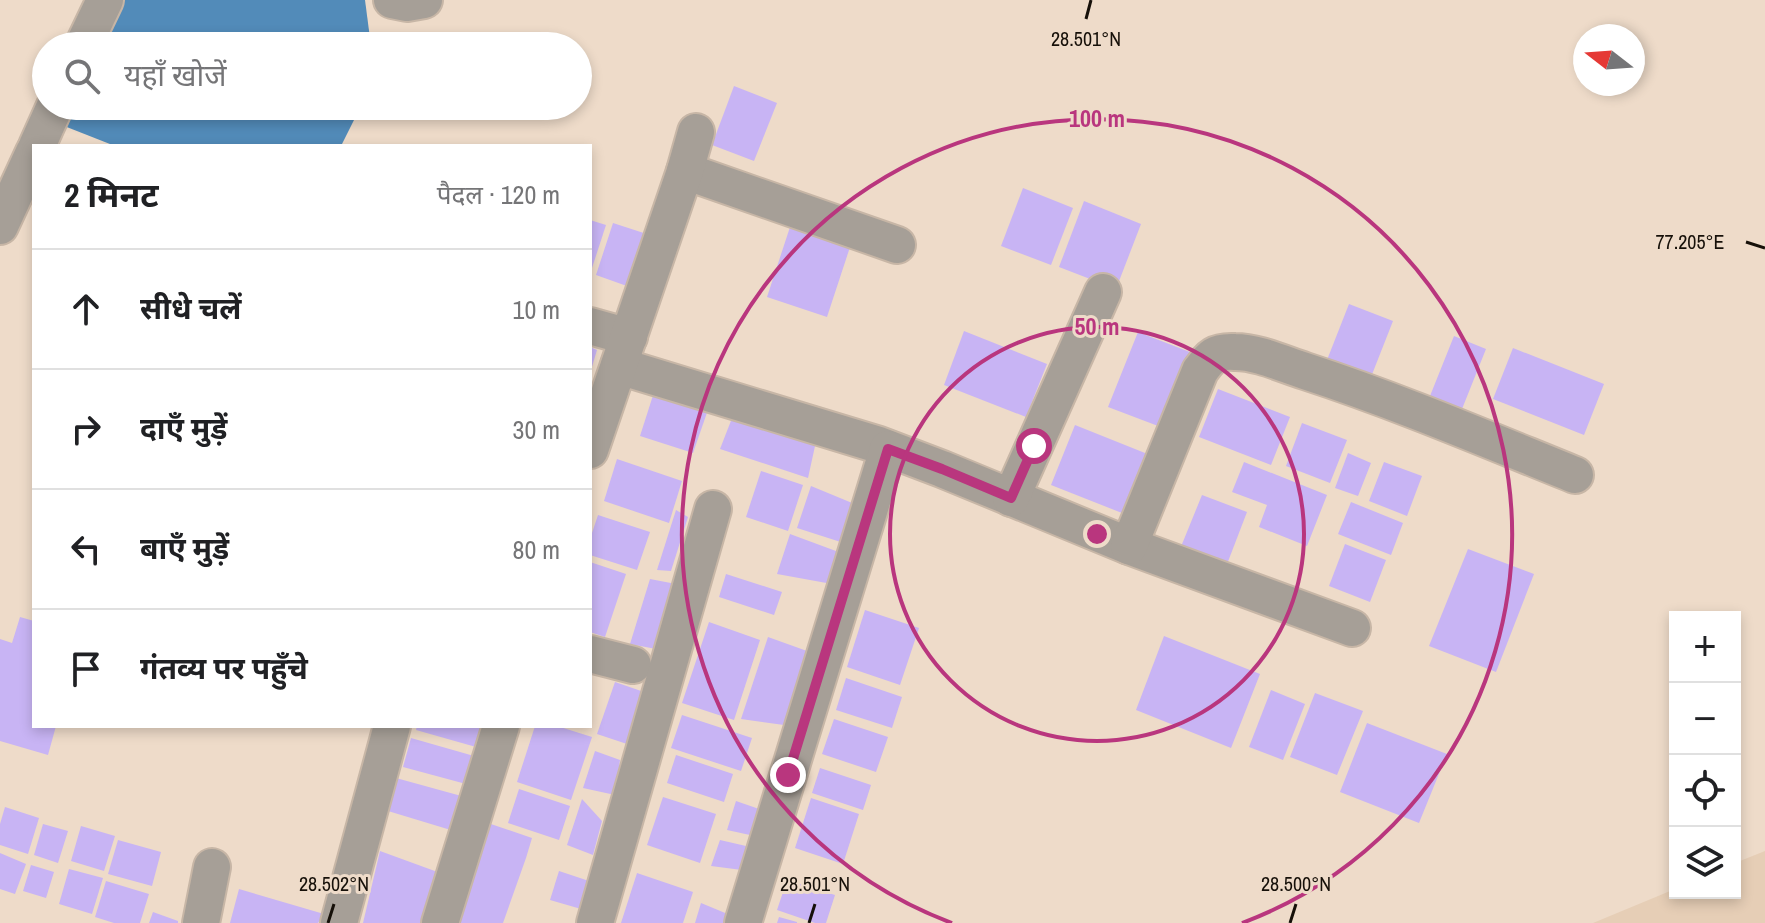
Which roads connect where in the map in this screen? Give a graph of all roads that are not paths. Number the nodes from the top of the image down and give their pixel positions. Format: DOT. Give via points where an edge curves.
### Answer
graph roads {
  1 [pos="105,0"];
  2 [pos="392,0"];
  3 [pos="424,0"];
  4 [pos="90,32"];
  5 [pos="49,120"];
  6 [pos="696,132"];
  7 [pos="39,144"];
  8 [pos="32,159"];
  9 [pos="685,171"];
  10 [pos="0,226"];
  11 [pos="897,245"];
  12 [pos="1103,292"];
  13 [pos="592,328"];
  14 [pos="624,352"];
  15 [pos="592,444"];
  16 [pos="888,449"];
  17 [pos="1575,475"];
  18 [pos="1011,498"];
  19 [pos="713,509"];
  20 [pos="1129,546"];
  21 [pos="1352,628"];
  22 [pos="592,655"];
  23 [pos="633,665"];
  24 [pos="391,728"];
  25 [pos="500,728"];
  26 [pos="212,867"];
  27 [pos="201,923"];
  28 [pos="339,923"];
  29 [pos="440,923"];
  30 [pos="595,923"];
  31 [pos="743,923"];
  1 -- 4 [label="street"];
  2 -- 3 [label="street"];
  5 -- 7 [label="street"];
  6 -- 9 [label="street"];
  8 -- 10 [label="street"];
  9 -- 11 [label="street"];
  9 -- 14 [label="street"];
  12 -- 18 [label="street"];
  13 -- 14 [label="street"];
  14 -- 15 [label="street"];
  14 -- 16 [label="street"];
  16 -- 18 [label="street"];
  16 -- 31 [label="street"];
  17 -- 20 [label="street" via="1346,384 1253,355 1217,353 1200,371"];
  18 -- 20 [label="street"];
  19 -- 30 [label="street"];
  20 -- 21 [label="street"];
  22 -- 23 [label="street"];
  24 -- 28 [label="street"];
  25 -- 29 [label="street"];
  26 -- 27 [label="street"];
}
